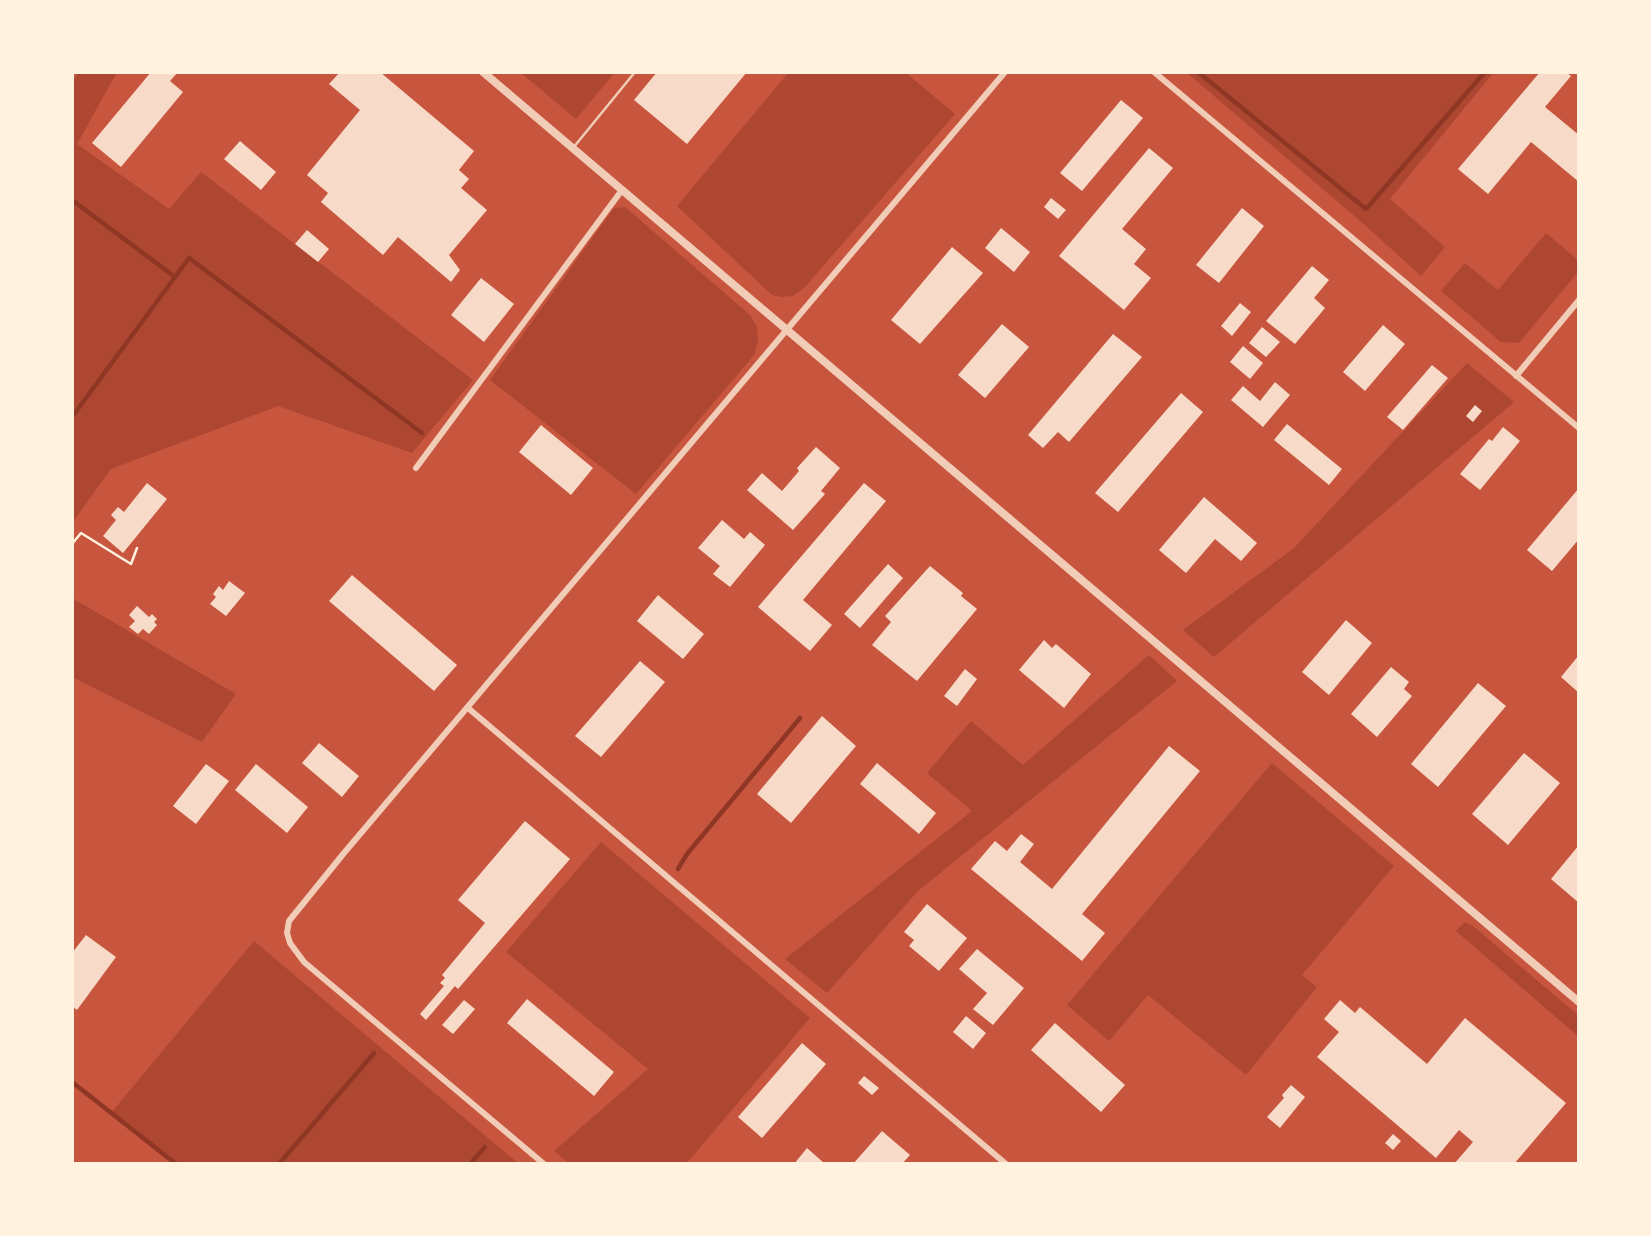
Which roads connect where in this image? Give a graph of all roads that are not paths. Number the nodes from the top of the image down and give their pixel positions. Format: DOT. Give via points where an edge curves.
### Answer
graph roads {
  1 [pos="483,72"];
  2 [pos="635,72"];
  3 [pos="1005,72"];
  4 [pos="1154,72"];
  5 [pos="572,148"];
  6 [pos="622,190"];
  7 [pos="1579,300"];
  8 [pos="787,330"];
  9 [pos="1516,376"];
  10 [pos="1579,428"];
  11 [pos="416,468"];
  12 [pos="468,708"];
  13 [pos="1579,1002"];
  14 [pos="544,1164"];
  15 [pos="1006,1164"];
  1 -- 5 [label="street"];
  2 -- 5 [label="lane"];
  3 -- 8 [label="street"];
  4 -- 9 [label="street"];
  5 -- 6 [label="street"];
  6 -- 8 [label="street"];
  6 -- 11 [label="street"];
  7 -- 9 [label="street"];
  8 -- 12 [label="street"];
  8 -- 13 [label="street"];
  9 -- 10 [label="street"];
  12 -- 14 [label="street" via="295,912 287,933 304,962"];
  12 -- 15 [label="street"];
}
